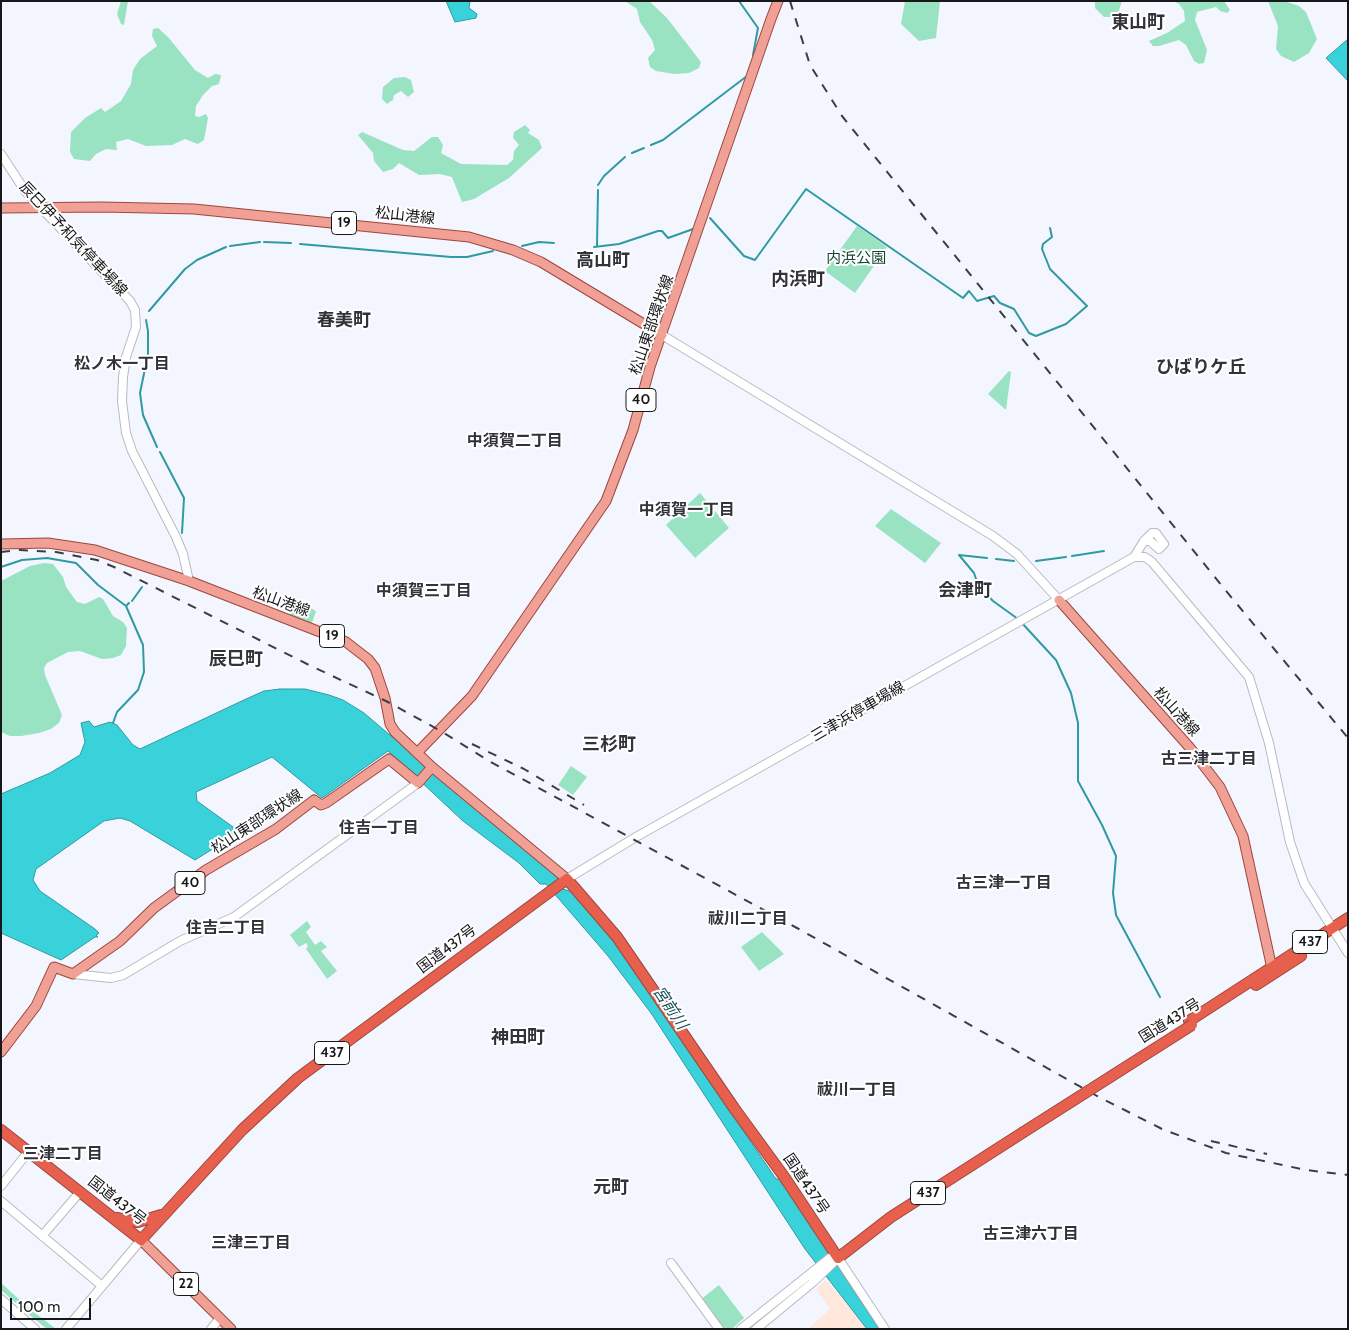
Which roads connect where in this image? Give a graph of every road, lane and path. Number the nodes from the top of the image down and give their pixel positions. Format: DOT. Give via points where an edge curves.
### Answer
graph roads {
  1 [pos="778,1"];
  2 [pos="1,154"];
  3 [pos="1,208"];
  4 [pos="40,208"];
  5 [pos="662,335"];
  6 [pos="1144,541"];
  7 [pos="1,544"];
  8 [pos="1134,557"];
  9 [pos="189,581"];
  10 [pos="1059,600"];
  11 [pos="417,753"];
  12 [pos="431,768"];
  13 [pos="419,782"];
  14 [pos="565,880"];
  15 [pos="1348,918"];
  16 [pos="1348,925"];
  17 [pos="1332,932"];
  18 [pos="1348,953"];
  19 [pos="1273,970"];
  20 [pos="73,974"];
  21 [pos="1,1052"];
  22 [pos="1,1130"];
  23 [pos="29,1152"];
  24 [pos="1,1186"];
  25 [pos="80,1192"];
  26 [pos="1,1201"];
  27 [pos="163,1214"];
  28 [pos="111,1216"];
  29 [pos="42,1236"];
  30 [pos="141,1240"];
  31 [pos="836,1257"];
  32 [pos="671,1263"];
  33 [pos="819,1271"];
  34 [pos="102,1286"];
  35 [pos="1,1299"];
  36 [pos="220,1318"];
  37 [pos="36,1329"];
  38 [pos="66,1329"];
  39 [pos="211,1329"];
  40 [pos="231,1329"];
  41 [pos="719,1329"];
  42 [pos="741,1329"];
  43 [pos="756,1329"];
  44 [pos="886,1329"];
  1 -- 5 [label="main road, 松山東部環状線 / 40"];
  2 -- 4 [label="street, 辰巳伊予和気停車場線"];
  3 -- 4 [label="main road, 松山港線 / 19"];
  4 -- 5 [label="main road, 松山港線 / 19" via="191,209 469,237 540,262"];
  4 -- 9 [label="street, 辰巳伊予和気停車場線" via="135,310 136,327 123,377 126,433 176,537"];
  5 -- 10 [label="street" via="993,536 1017,554"];
  5 -- 11 [label="main road, 松山東部環状線 / 40" via="633,430 606,501 472,696"];
  6 -- 8 [label="street, 三津浜停車場線"];
  7 -- 9 [label="main road, 松山港線 / 19" via="48,542 81,546"];
  8 -- 10 [label="street, 三津浜停車場線"];
  8 -- 17 [label="street" via="1145,557 1152,562 1249,676 1269,743 1296,860 1310,895"];
  9 -- 11 [label="main road, 松山港線 / 19" via="312,628 358,650 379,677 390,724"];
  10 -- 14 [label="street, 三津浜停車場線"];
  10 -- 19 [label="main road, 松山港線" via="1191,749 1220,787 1243,836"];
  11 -- 12 [label="main road, 松山港線 / 19"];
  12 -- 13 [label="main road"];
  12 -- 14 [label="main road, 松山港線 / 19"];
  13 -- 20 [label="street" via="234,917 186,938 122,975 111,978"];
  13 -- 20 [label="main road, 松山東部環状線 / 40" via="389,759 326,803 321,805 314,800 276,829 206,870 154,908 120,941"];
  14 -- 27 [label="highway, 国道437号 / 437" via="298,1078 242,1130"];
  14 -- 31 [label="highway, 国道437号" via="623,945"];
  15 -- 17 [label="highway, 国道437号 / 437"];
  16 -- 17 [label="highway, 国道437号 / 437"];
  17 -- 18 [label="street"];
  17 -- 19 [label="highway, 国道437号 / 437"];
  19 -- 31 [label="highway, 国道437号 / 437, bridge" via="1020,1131"];
  20 -- 21 [label="main road" via="54,967 36,1006"];
  22 -- 23 [label="highway, 国道437号"];
  23 -- 24 [label="street"];
  23 -- 25 [label="highway, 国道437号"];
  25 -- 28 [label="highway, 国道437号"];
  25 -- 29 [label="street"];
  26 -- 29 [label="street"];
  27 -- 28 [label="highway" via="138,1222"];
  27 -- 30 [label="highway, 国道437号 / 437"];
  28 -- 30 [label="highway, 国道437号"];
  29 -- 34 [label="street"];
  30 -- 34 [label="street"];
  30 -- 36 [label="main road, 22"];
  31 -- 33 [label="street"];
  31 -- 44 [label="street"];
  32 -- 41 [label="street"];
  33 -- 42 [label="street"];
  33 -- 43 [label="street"];
  34 -- 38 [label="street"];
  35 -- 37 [label="street"];
  36 -- 39 [label="street"];
  36 -- 40 [label="main road, 22"];
}
